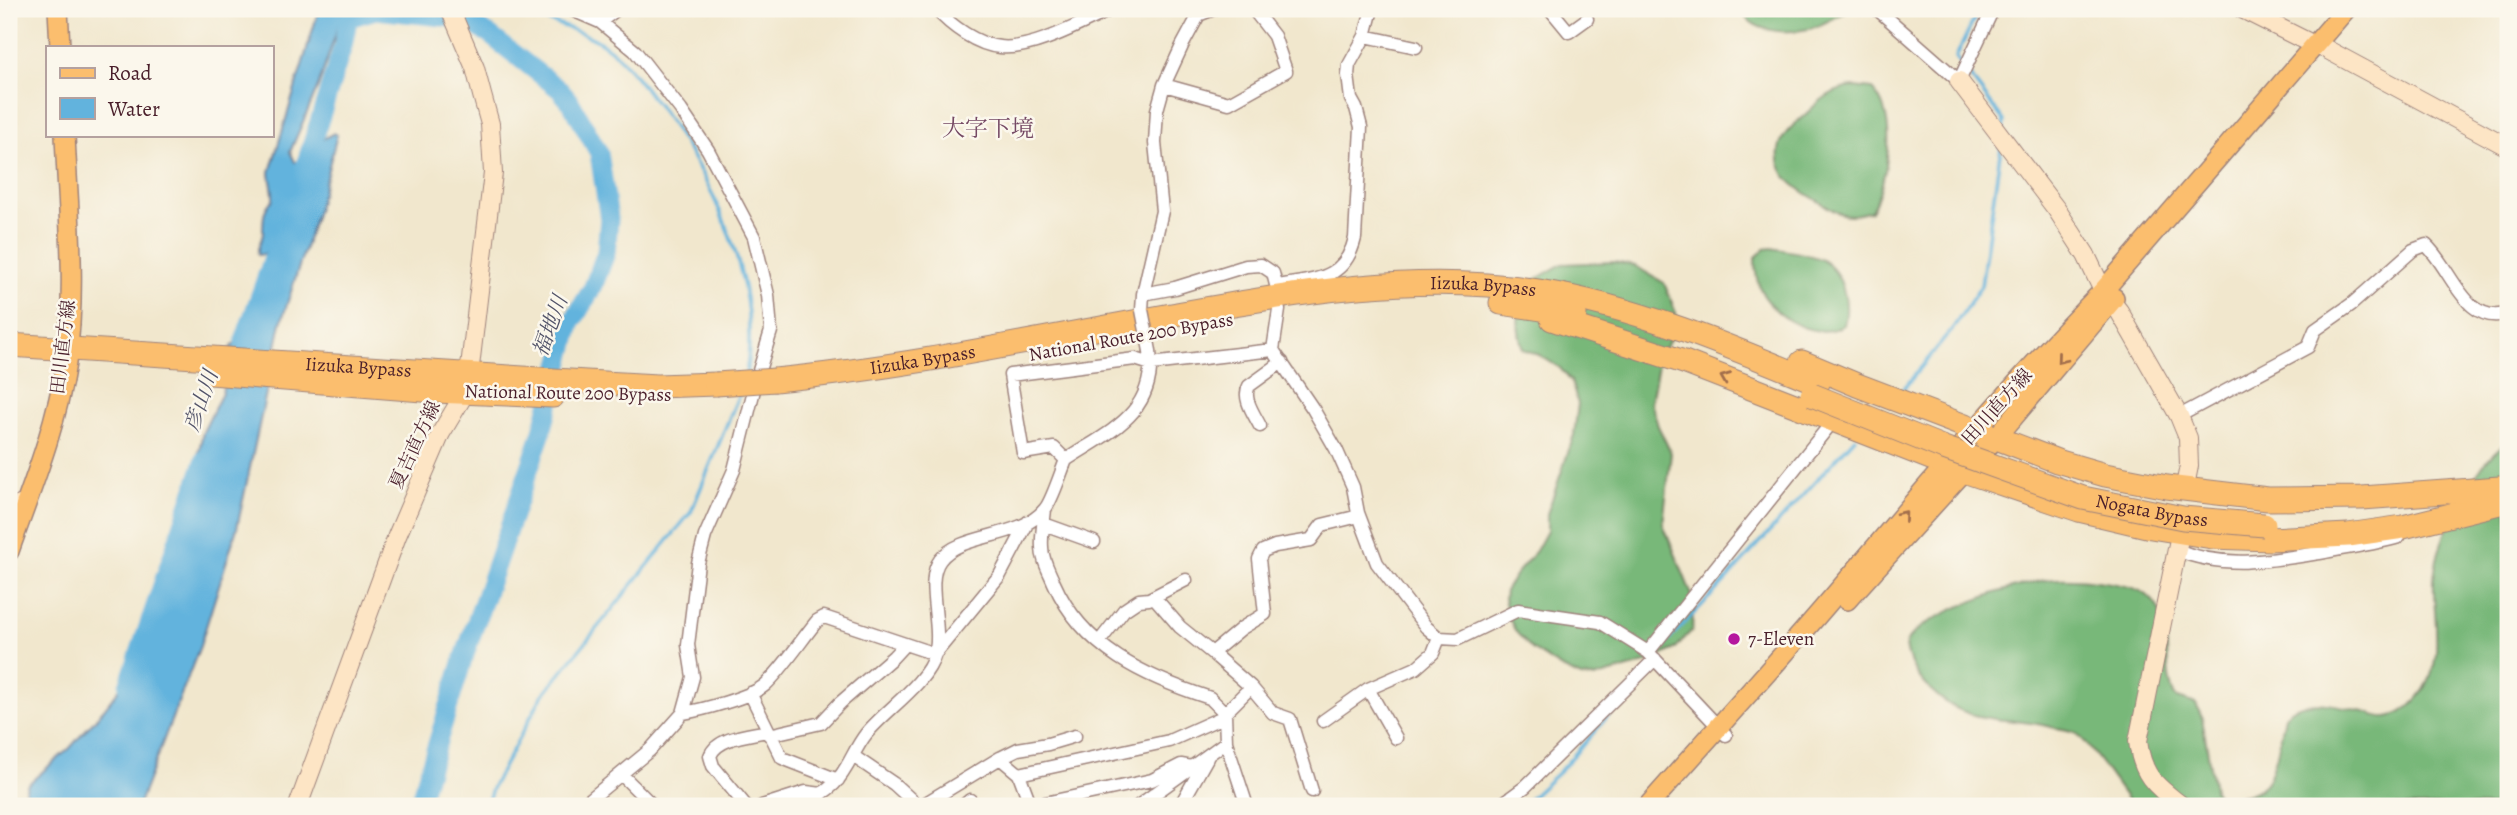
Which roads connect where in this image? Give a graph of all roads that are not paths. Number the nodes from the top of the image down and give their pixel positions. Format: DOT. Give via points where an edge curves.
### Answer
graph roads {
  1 [pos="58,9"];
  2 [pos="450,9"];
  3 [pos="570,9"];
  4 [pos="617,9"];
  5 [pos="936,9"];
  6 [pos="1112,9"];
  7 [pos="1186,9"];
  8 [pos="1213,9"];
  9 [pos="1253,9"];
  10 [pos="1372,9"];
  11 [pos="1550,9"];
  12 [pos="1877,9"];
  13 [pos="1993,9"];
  14 [pos="2242,9"];
  15 [pos="2346,9"];
  16 [pos="2359,9"];
  17 [pos="1202,11"];
  18 [pos="1587,19"];
  19 [pos="600,22"];
  20 [pos="1365,36"];
  21 [pos="60,46"];
  22 [pos="1416,47"];
  23 [pos="2321,48"];
  24 [pos="1959,81"];
  25 [pos="1164,85"];
  26 [pos="65,136"];
  27 [pos="2508,147"];
  28 [pos="1537,290"];
  29 [pos="1143,293"];
  30 [pos="2107,296"];
  31 [pos="1278,297"];
  32 [pos="1509,304"];
  33 [pos="2508,313"];
  34 [pos="9,345"];
  35 [pos="1273,350"];
  36 [pos="9,356"];
  37 [pos="74,356"];
  38 [pos="1150,357"];
  39 [pos="1282,362"];
  40 [pos="467,384"];
  41 [pos="1815,389"];
  42 [pos="2179,416"];
  43 [pos="1833,421"];
  44 [pos="1260,426"];
  45 [pos="1986,435"];
  46 [pos="1066,460"];
  47 [pos="1955,467"];
  48 [pos="2186,481"];
  49 [pos="2506,497"];
  50 [pos="18,506"];
  51 [pos="1045,509"];
  52 [pos="1359,516"];
  53 [pos="1028,521"];
  54 [pos="1044,524"];
  55 [pos="1094,542"];
  56 [pos="2177,547"];
  57 [pos="9,551"];
  58 [pos="1186,580"];
  59 [pos="1154,597"];
  60 [pos="1439,638"];
  61 [pos="1099,642"];
  62 [pos="905,644"];
  63 [pos="1212,653"];
  64 [pos="935,654"];
  65 [pos="1651,656"];
  66 [pos="1251,687"];
  67 [pos="1368,688"];
  68 [pos="750,693"];
  69 [pos="683,713"];
  70 [pos="1225,714"];
  71 [pos="1323,721"];
  72 [pos="1722,731"];
  73 [pos="769,732"];
  74 [pos="1075,736"];
  75 [pos="1396,738"];
  76 [pos="1226,742"];
  77 [pos="1209,754"];
  78 [pos="853,755"];
  79 [pos="1000,758"];
  80 [pos="1192,767"];
  81 [pos="621,774"];
  82 [pos="1019,774"];
  83 [pos="838,780"];
  84 [pos="1312,791"];
  85 [pos="822,794"];
  86 [pos="298,806"];
  87 [pos="582,806"];
  88 [pos="653,806"];
  89 [pos="746,806"];
  90 [pos="762,806"];
  91 [pos="798,806"];
  92 [pos="919,806"];
  93 [pos="1138,806"];
  94 [pos="1180,806"];
  95 [pos="1247,806"];
  96 [pos="1499,806"];
  97 [pos="1648,806"];
  98 [pos="1664,806"];
  99 [pos="2182,806"];
  1 -- 21 [label="main road"];
  2 -- 40 [label="street, 夏吉直方線" via="475,68 490,124 493,173"];
  3 -- 19 [label="street"];
  4 -- 19 [label="street"];
  5 -- 6 [label="street" via="977,40 1000,47 1023,46"];
  7 -- 17 [label="street"];
  8 -- 17 [label="street"];
  9 -- 25 [label="street" via="1274,36 1286,71 1229,103"];
  10 -- 20 [label="street"];
  11 -- 18 [label="street" via="1569,32"];
  12 -- 24 [label="street"];
  13 -- 24 [label="street"];
  14 -- 23 [label="street"];
  15 -- 23 [label="main road, 田川直方線"];
  16 -- 23 [label="main road, 田川直方線"];
  17 -- 25 [label="street"];
  19 -- 69 [label="street" via="635,51 708,149 754,237 768,295 771,331 748,421 698,563 688,645 693,677"];
  20 -- 22 [label="street"];
  20 -- 31 [label="street" via="1348,75 1361,127 1352,252 1329,277"];
  23 -- 27 [label="street"];
  23 -- 30 [label="main road, 田川直方線"];
  24 -- 30 [label="street" via="2057,210"];
  25 -- 29 [label="street" via="1155,143 1162,211"];
  26 -- 37 [label="main road, 田川直方線"];
  28 -- 31 [label="highway, Iizuka Bypass" via="1437,284 1339,288"];
  28 -- 41 [label="highway, Iizuka Bypass" via="1681,328"];
  28 -- 45 [label="highway" via="1590,294 1701,322"];
  29 -- 31 [label="street" via="1261,265 1273,273"];
  29 -- 38 [label="street, bridge"];
  30 -- 42 [label="street"];
  30 -- 45 [label="main road, 田川直方線" via="2073,323"];
  31 -- 32 [label="highway, National Route 200 Bypass" via="1333,302 1404,296 1471,298"];
  31 -- 35 [label="street"];
  31 -- 40 [label="highway, National Route 200 Bypass" via="940,370 816,390 773,386 586,390"];
  32 -- 41 [label="highway, National Route 200 Bypass" via="1605,319"];
  43 -- 32 [label="highway, one-way" via="1685,362"];
  33 -- 42 [label="street" via="2480,313 2426,245 2413,250 2315,330 2308,347"];
  34 -- 37 [label="highway"];
  35 -- 38 [label="street"];
  35 -- 39 [label="street"];
  36 -- 37 [label="highway"];
  37 -- 40 [label="highway, National Route 200 Bypass"];
  37 -- 50 [label="main road, 田川直方線" via="46,449"];
  38 -- 46 [label="street" via="1145,395 1129,418"];
  38 -- 46 [label="street" via="1010,375 1023,453 1054,448"];
  39 -- 44 [label="street" via="1246,391"];
  39 -- 52 [label="street" via="1336,449 1353,487"];
  40 -- 86 [label="street, 夏吉直方線" via="397,536"];
  41 -- 49 [label="highway, Nogata Bypass, bridge" via="2027,480 2083,498 2183,518 2358,522 2434,514"];
  42 -- 48 [label="street" via="2188,438"];
  43 -- 47 [label="highway"];
  43 -- 65 [label="street"];
  45 -- 47 [label="main road, 田川直方線"];
  45 -- 49 [label="highway" via="2105,475 2167,487 2268,499"];
  46 -- 51 [label="street"];
  47 -- 49 [label="highway" via="2079,510 2212,537 2348,536 2403,527"];
  47 -- 72 [label="main road, 田川直方線"];
  49 -- 56 [label="street" via="2384,541 2273,561 2223,562 2189,555"];
  50 -- 57 [label="main road, 田川直方線"];
  51 -- 53 [label="street"];
  51 -- 54 [label="street"];
  52 -- 60 [label="street" via="1388,580"];
  52 -- 63 [label="street" via="1322,525 1311,540 1263,551 1259,559 1265,614"];
  53 -- 64 [label="street" via="1000,575"];
  53 -- 64 [label="street" via="952,550 940,560 933,576 938,624"];
  54 -- 55 [label="street"];
  54 -- 61 [label="street" via="1044,561 1062,600"];
  56 -- 99 [label="street" via="2138,741 2145,773"];
  58 -- 59 [label="street"];
  59 -- 61 [label="street" via="1124,610"];
  59 -- 63 [label="street" via="1180,627"];
  60 -- 65 [label="street" via="1458,639 1518,610 1600,622"];
  60 -- 67 [label="street" via="1433,653 1416,668"];
  61 -- 70 [label="street" via="1146,675 1210,698"];
  62 -- 64 [label="street"];
  62 -- 68 [label="street" via="824,617 765,685"];
  62 -- 73 [label="street" via="821,723"];
  63 -- 66 [label="street"];
  64 -- 78 [label="street" via="926,673 866,734"];
  65 -- 72 [label="street"];
  65 -- 96 [label="street" via="1525,787"];
  66 -- 70 [label="street"];
  66 -- 84 [label="street" via="1273,713 1290,719"];
  67 -- 71 [label="street"];
  67 -- 75 [label="street"];
  68 -- 69 [label="street"];
  68 -- 73 [label="street"];
  69 -- 81 [label="street"];
  70 -- 76 [label="street"];
  70 -- 82 [label="street" via="1169,741"];
  72 -- 97 [label="main road, 田川直方線"];
  72 -- 98 [label="main road, 田川直方線"];
  73 -- 83 [label="street" via="782,758"];
  73 -- 89 [label="street" via="721,743 710,756"];
  74 -- 79 [label="street" via="1018,749"];
  76 -- 77 [label="street"];
  76 -- 95 [label="street"];
  77 -- 80 [label="street"];
  77 -- 94 [label="street"];
  78 -- 83 [label="street"];
  78 -- 92 [label="street"];
  79 -- 82 [label="street"];
  79 -- 92 [label="street"];
  80 -- 82 [label="street" via="1181,765 1152,780 1031,806"];
  80 -- 93 [label="street"];
  81 -- 87 [label="street"];
  81 -- 88 [label="street"];
  83 -- 85 [label="street"];
  85 -- 90 [label="street" via="806,792"];
  85 -- 91 [label="street"];
}
